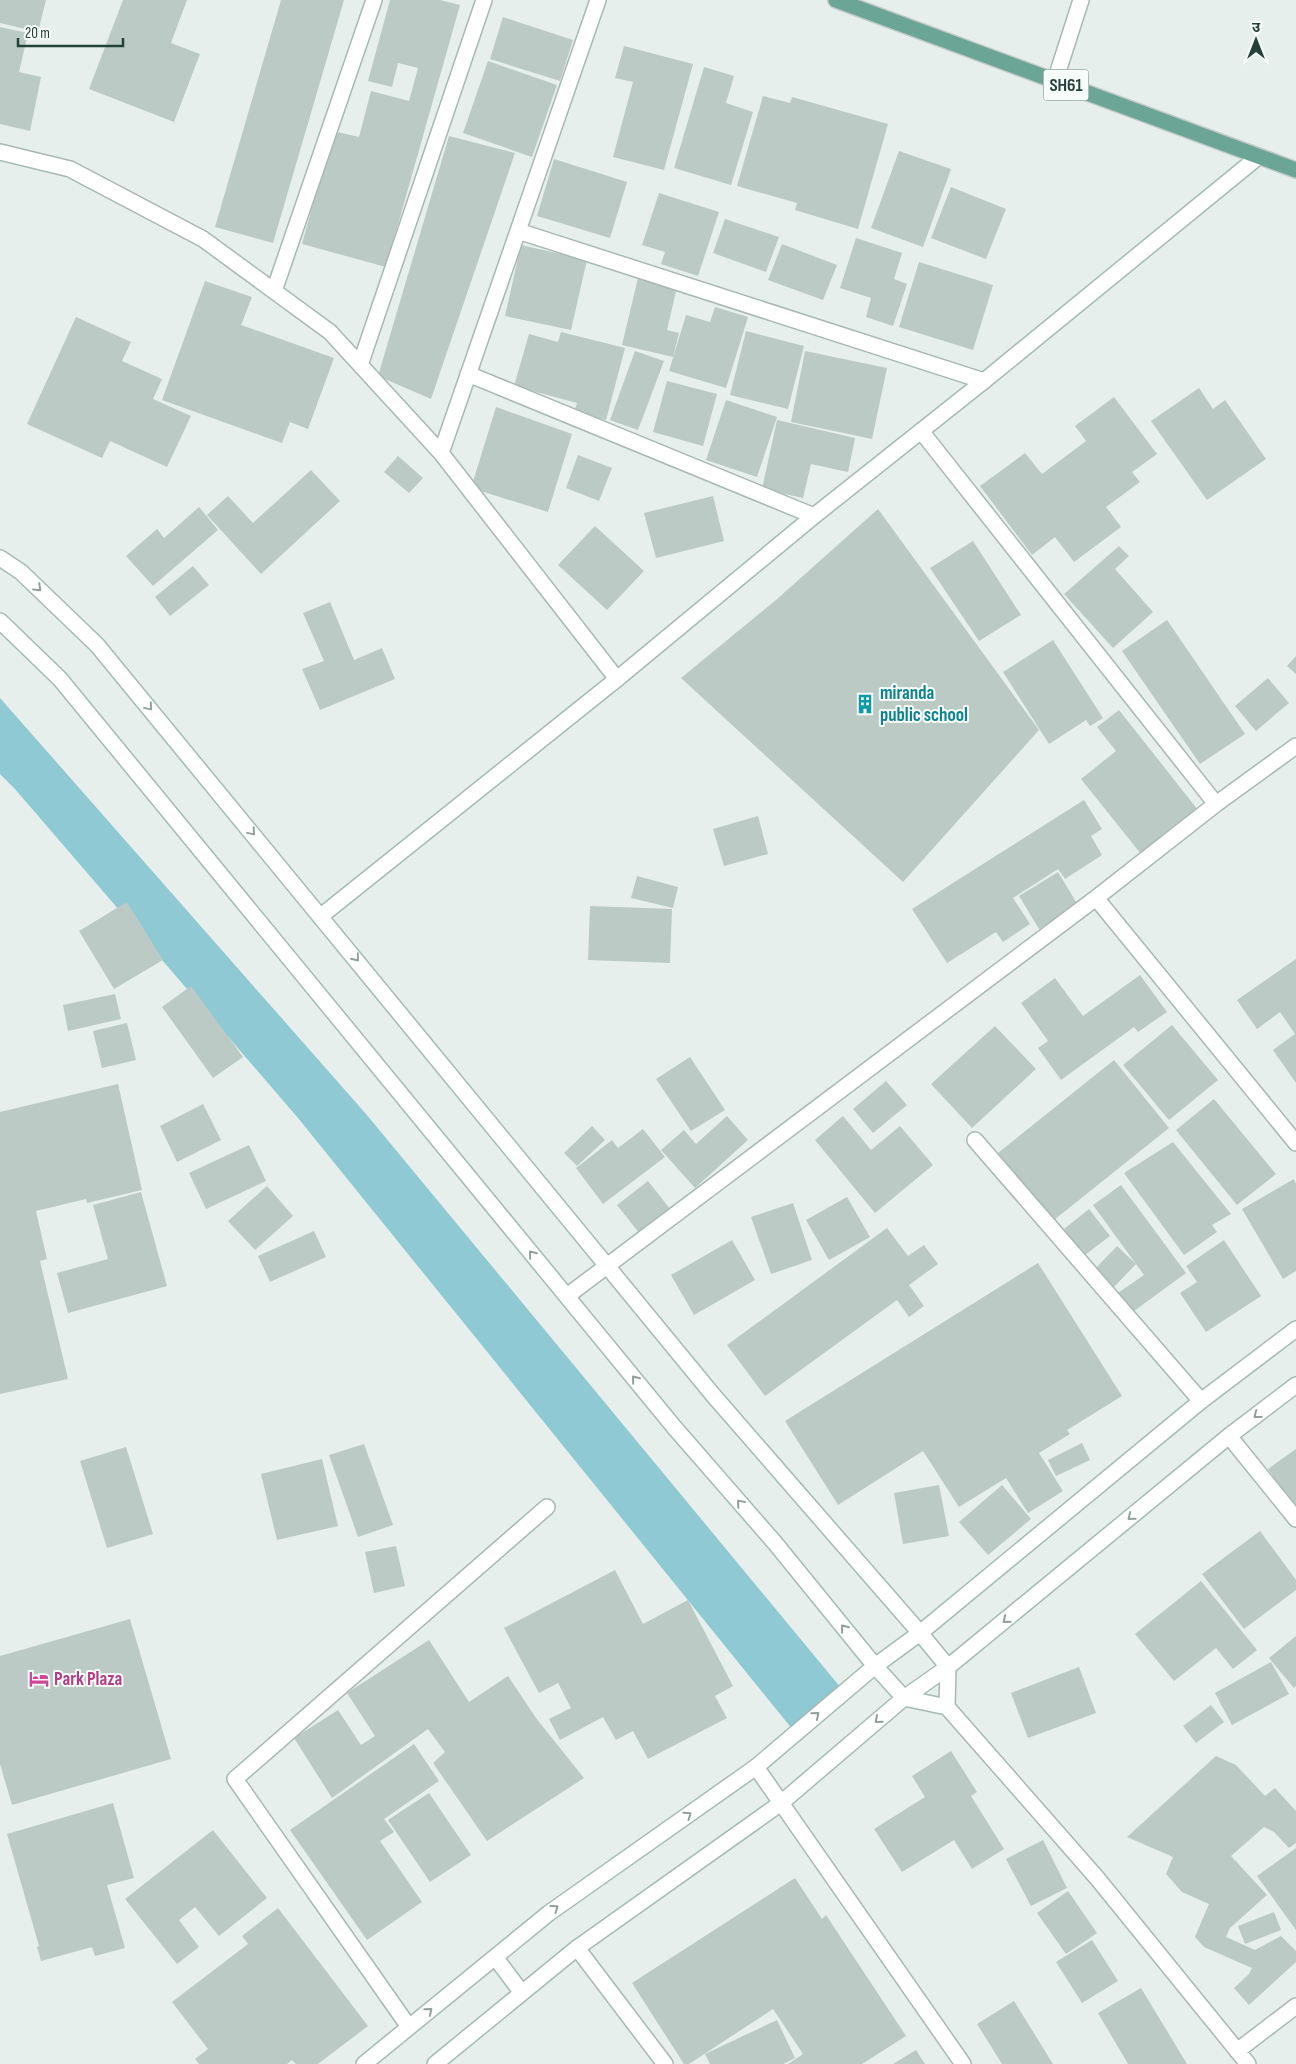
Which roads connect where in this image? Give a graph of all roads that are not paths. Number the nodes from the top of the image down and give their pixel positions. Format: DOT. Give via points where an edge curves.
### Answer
graph roads {
  1 [pos="374,0"];
  2 [pos="484,0"];
  3 [pos="598,0"];
  4 [pos="836,0"];
  5 [pos="1081,0"];
  6 [pos="1055,81"];
  7 [pos="0,152"];
  8 [pos="1258,157"];
  9 [pos="1296,170"];
  10 [pos="518,232"];
  11 [pos="274,291"];
  12 [pos="360,365"];
  13 [pos="468,374"];
  14 [pos="984,381"];
  15 [pos="921,432"];
  16 [pos="440,453"];
  17 [pos="814,516"];
  18 [pos="0,558"];
  19 [pos="0,621"];
  20 [pos="617,679"];
  21 [pos="1296,746"];
  22 [pos="1216,804"];
  23 [pos="1096,898"];
  24 [pos="321,916"];
  25 [pos="975,1140"];
  26 [pos="1296,1143"];
  27 [pos="607,1266"];
  28 [pos="567,1296"];
  29 [pos="1296,1329"];
  30 [pos="1296,1385"];
  31 [pos="1201,1401"];
  32 [pos="1229,1436"];
  33 [pos="546,1507"];
  34 [pos="1296,1519"];
  35 [pos="920,1633"];
  36 [pos="875,1666"];
  37 [pos="948,1667"];
  38 [pos="904,1698"];
  39 [pos="947,1707"];
  40 [pos="756,1766"];
  41 [pos="781,1803"];
  42 [pos="577,1948"];
  43 [pos="495,1957"];
  44 [pos="522,1993"];
  45 [pos="1296,2006"];
  46 [pos="409,2027"];
  47 [pos="1237,2051"];
  48 [pos="364,2064"];
  49 [pos="435,2064"];
  50 [pos="665,2064"];
  51 [pos="963,2064"];
  52 [pos="1248,2064"];
  1 -- 11 [label="street"];
  2 -- 12 [label="street"];
  3 -- 10 [label="street"];
  4 -- 6 [label="main road, SH61"];
  5 -- 6 [label="street"];
  6 -- 8 [label="main road, SH61"];
  7 -- 11 [label="street" via="70,169 203,239"];
  8 -- 9 [label="main road, SH61"];
  8 -- 14 [label="street"];
  10 -- 13 [label="street"];
  10 -- 14 [label="street"];
  11 -- 12 [label="street" via="330,332"];
  12 -- 16 [label="street"];
  13 -- 16 [label="street"];
  13 -- 17 [label="street"];
  14 -- 15 [label="street"];
  15 -- 17 [label="street"];
  15 -- 22 [label="street"];
  16 -- 20 [label="street"];
  17 -- 20 [label="street"];
  18 -- 24 [label="street, one-way" via="21,572 97,645"];
  28 -- 19 [label="street, one-way" via="67,686"];
  20 -- 24 [label="street"];
  21 -- 22 [label="street"];
  22 -- 23 [label="street"];
  23 -- 26 [label="street"];
  23 -- 27 [label="street"];
  24 -- 27 [label="street, one-way"];
  25 -- 31 [label="street"];
  27 -- 28 [label="street"];
  27 -- 35 [label="street" via="713,1395"];
  36 -- 28 [label="street, one-way"];
  29 -- 31 [label="street"];
  30 -- 32 [label="street, one-way"];
  31 -- 35 [label="street"];
  32 -- 34 [label="street"];
  32 -- 37 [label="street, one-way"];
  33 -- 46 [label="street" via="235,1779"];
  35 -- 36 [label="street"];
  35 -- 37 [label="street"];
  36 -- 38 [label="street"];
  40 -- 36 [label="street, one-way"];
  37 -- 38 [label="street"];
  37 -- 39 [label="street"];
  38 -- 39 [label="street"];
  38 -- 41 [label="street, one-way"];
  39 -- 47 [label="street" via="1098,1878"];
  40 -- 41 [label="street"];
  43 -- 40 [label="street, one-way" via="549,1913"];
  41 -- 42 [label="street"];
  41 -- 51 [label="street"];
  42 -- 44 [label="street"];
  42 -- 50 [label="street"];
  43 -- 44 [label="street"];
  46 -- 43 [label="street, one-way"];
  44 -- 49 [label="street"];
  45 -- 47 [label="street"];
  46 -- 48 [label="street"];
  47 -- 52 [label="street"];
}
